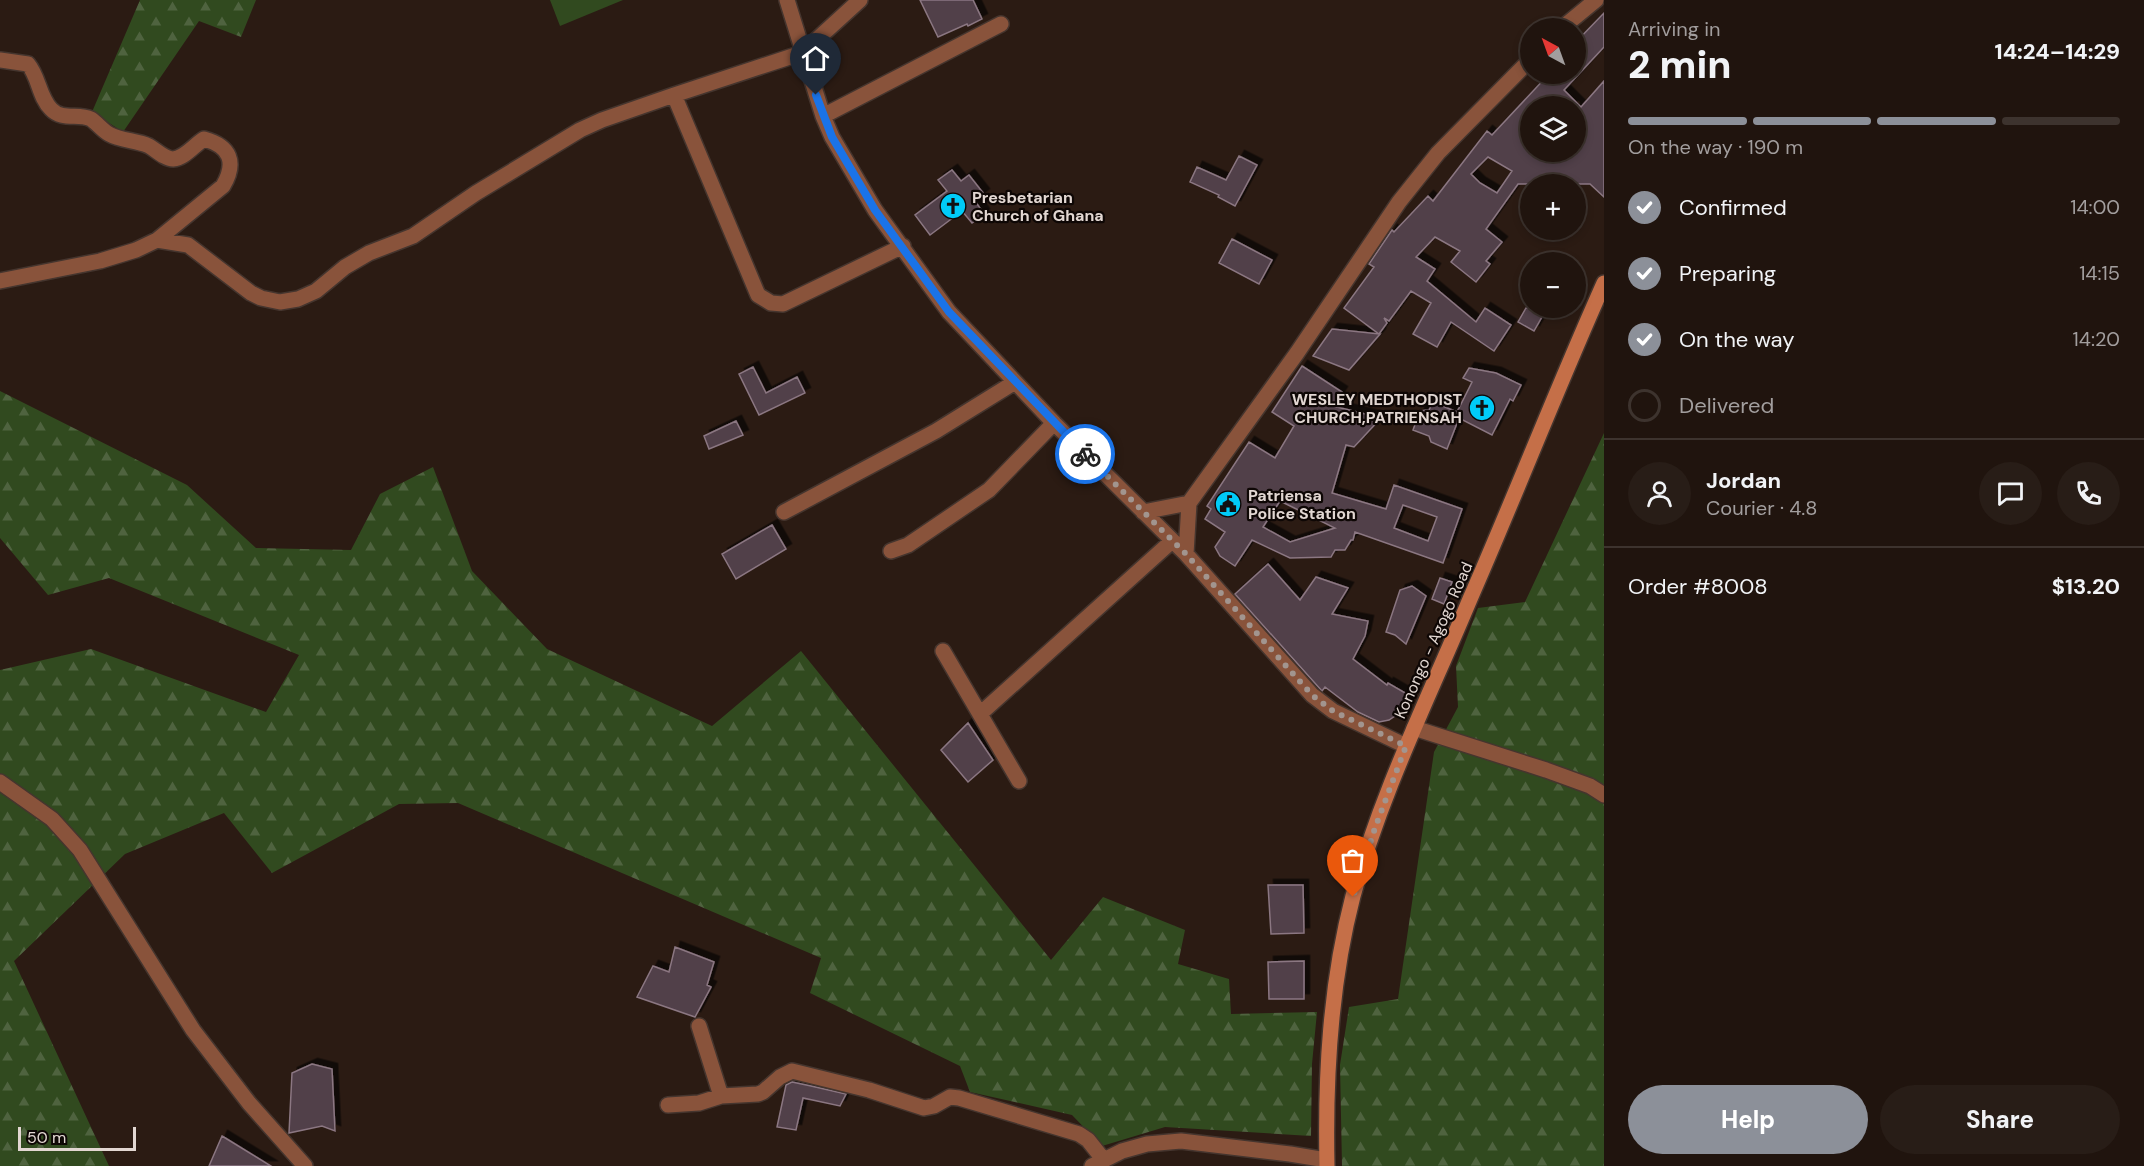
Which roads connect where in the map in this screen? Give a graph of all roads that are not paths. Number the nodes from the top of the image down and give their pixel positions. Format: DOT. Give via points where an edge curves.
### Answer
graph roads {
  1 [pos="787,0"];
  2 [pos="860,0"];
  3 [pos="1596,0"];
  4 [pos="1574,18"];
  5 [pos="1001,24"];
  6 [pos="802,53"];
  7 [pos="0,60"];
  8 [pos="1520,70"];
  9 [pos="674,95"];
  10 [pos="823,116"];
  11 [pos="157,240"];
  12 [pos="903,246"];
  13 [pos="0,281"];
  14 [pos="1604,284"];
  15 [pos="1014,382"];
  16 [pos="1054,423"];
  17 [pos="1189,503"];
  18 [pos="784,512"];
  19 [pos="1143,512"];
  20 [pos="1172,541"];
  21 [pos="891,551"];
  22 [pos="1186,554"];
  23 [pos="943,651"];
  24 [pos="980,714"];
  25 [pos="1414,728"];
  26 [pos="1406,746"];
  27 [pos="0,782"];
  28 [pos="1019,782"];
  29 [pos="1604,795"];
  30 [pos="699,1026"];
  31 [pos="721,1096"];
  32 [pos="668,1105"];
  33 [pos="1098,1162"];
  34 [pos="1326,1163"];
  35 [pos="305,1166"];
  1 -- 6 [label="street"];
  2 -- 6 [label="street"];
  3 -- 4 [label="street"];
  5 -- 10 [label="street"];
  6 -- 9 [label="street"];
  6 -- 10 [label="street"];
  7 -- 11 [label="street" via="28,64 55,112 91,120 111,135 145,144 169,159 182,157 204,139 224,148 231,168 223,186"];
  8 -- 17 [label="street" via="1438,153 1399,202"];
  9 -- 11 [label="street" via="580,130 413,236 345,267 316,291 298,299 280,302 261,298 188,245"];
  9 -- 12 [label="street" via="758,295 771,303 783,304"];
  10 -- 12 [label="street" via="875,210"];
  11 -- 13 [label="street" via="100,261"];
  12 -- 15 [label="street" via="949,312"];
  14 -- 25 [label="main road, Konongo - Agogo Road"];
  15 -- 16 [label="street"];
  15 -- 18 [label="street" via="936,431"];
  16 -- 19 [label="street"];
  16 -- 21 [label="street" via="990,490 908,545"];
  17 -- 19 [label="street"];
  17 -- 22 [label="street"];
  19 -- 20 [label="street"];
  20 -- 22 [label="street"];
  20 -- 24 [label="street"];
  22 -- 26 [label="street" via="1312,695 1333,711"];
  23 -- 24 [label="street"];
  24 -- 28 [label="street"];
  25 -- 26 [label="main road, Konongo - Agogo Road"];
  25 -- 29 [label="street" via="1546,770"];
  26 -- 34 [label="main road, Konongo - Agogo Road" via="1353,897 1336,979 1327,1065"];
  27 -- 35 [label="street" via="52,819 80,850 193,1030 249,1103"];
  30 -- 31 [label="street"];
  31 -- 32 [label="street" via="699,1103"];
  31 -- 33 [label="street" via="758,1094 792,1071 869,1089 924,1108 954,1097 1079,1134 1088,1140"];
  33 -- 34 [label="street" via="1147,1144 1181,1142 1290,1154"];
}
